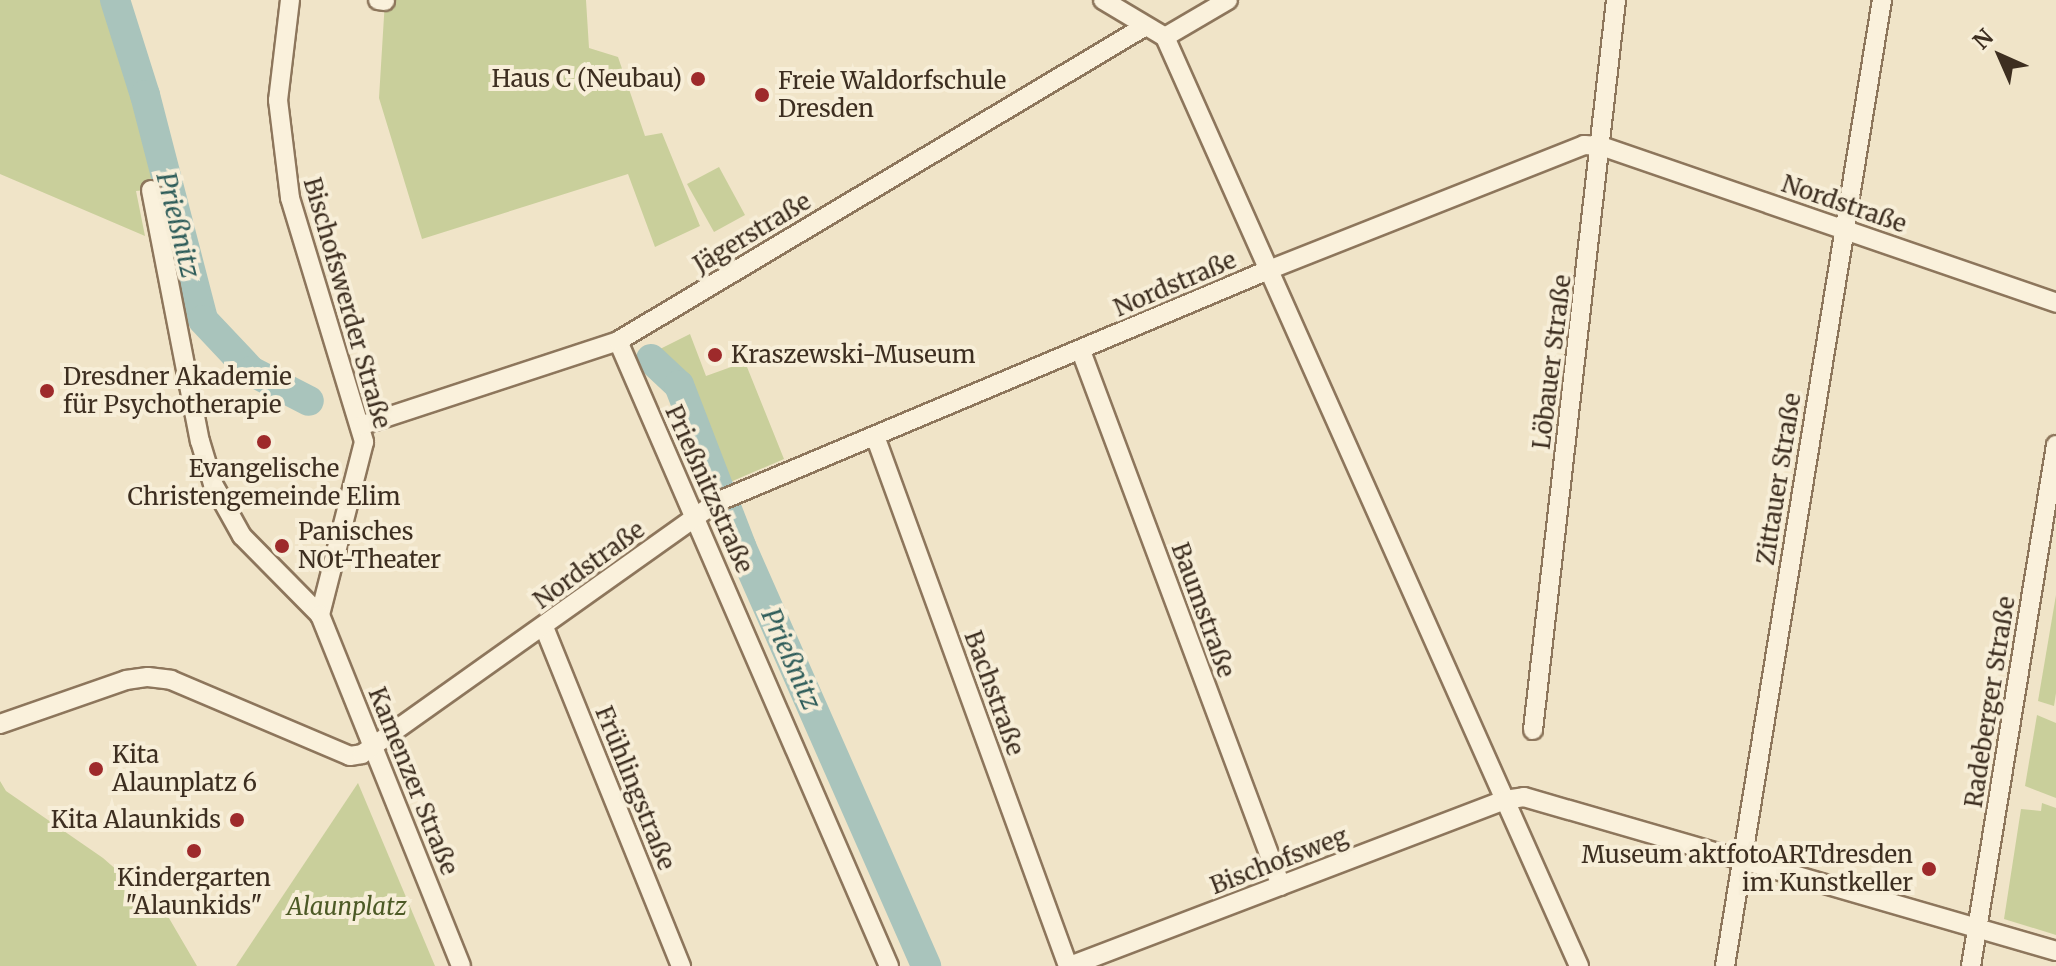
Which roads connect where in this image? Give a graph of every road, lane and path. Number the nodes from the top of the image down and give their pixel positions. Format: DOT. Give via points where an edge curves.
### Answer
graph roads {
  1 [pos="290,0"];
  2 [pos="378,0"];
  3 [pos="1103,0"];
  4 [pos="1228,0"];
  5 [pos="1616,0"];
  6 [pos="1882,0"];
  7 [pos="385,1"];
  8 [pos="1144,27"];
  9 [pos="1165,37"];
  10 [pos="1601,146"];
  11 [pos="151,190"];
  12 [pos="1844,230"];
  13 [pos="1266,271"];
  14 [pos="2056,303"];
  15 [pos="618,341"];
  16 [pos="1081,351"];
  17 [pos="360,426"];
  18 [pos="875,436"];
  19 [pos="2056,445"];
  20 [pos="696,517"];
  21 [pos="320,615"];
  22 [pos="544,627"];
  23 [pos="0,724"];
  24 [pos="1533,730"];
  25 [pos="375,749"];
  26 [pos="1505,800"];
  27 [pos="1743,857"];
  28 [pos="1281,886"];
  29 [pos="1978,925"];
  30 [pos="2056,951"];
  31 [pos="461,966"];
  32 [pos="681,966"];
  33 [pos="889,966"];
  34 [pos="1069,966"];
  35 [pos="1579,966"];
  36 [pos="1725,966"];
  37 [pos="1971,966"];
  1 -- 17 [label="street, Bischofswerder Straße" via="278,100 290,198"];
  2 -- 7 [label="street"];
  3 -- 8 [label="street"];
  4 -- 9 [label="street"];
  5 -- 10 [label="street, Löbauer Straße"];
  6 -- 12 [label="street, Zittauer Straße"];
  8 -- 9 [label="street"];
  8 -- 15 [label="street, Jägerstraße"];
  9 -- 13 [label="street"];
  10 -- 12 [label="street, Nordstraße"];
  10 -- 13 [label="street, Nordstraße" via="1584,145"];
  10 -- 24 [label="street, Löbauer Straße"];
  11 -- 21 [label="street" via="213,484 242,536"];
  12 -- 14 [label="street, Nordstraße"];
  12 -- 27 [label="street, Zittauer Straße"];
  13 -- 16 [label="street, Nordstraße"];
  13 -- 26 [label="street"];
  15 -- 17 [label="street, Jägerstraße"];
  15 -- 20 [label="street, Prießnitzstraße"];
  16 -- 18 [label="street, Nordstraße"];
  16 -- 28 [label="street, Baumstraße"];
  17 -- 21 [label="street, Bischofswerder Straße" via="364,442"];
  18 -- 20 [label="street, Nordstraße"];
  18 -- 34 [label="street, Bachstraße"];
  19 -- 29 [label="street, Radeberger Straße"];
  20 -- 22 [label="street, Nordstraße"];
  20 -- 33 [label="street, Prießnitzstraße"];
  21 -- 25 [label="street, Kamenzer Straße"];
  22 -- 25 [label="street, Nordstraße"];
  22 -- 32 [label="street, Frühlingstraße"];
  23 -- 25 [label="street" via="148,677 171,680 350,756"];
  25 -- 31 [label="street, Kamenzer Straße"];
  26 -- 27 [label="street, Bischofsweg" via="1542,798"];
  26 -- 28 [label="street, Bischofsweg"];
  26 -- 35 [label="street"];
  27 -- 29 [label="street, Bischofsweg"];
  27 -- 36 [label="street, Zittauer Straße"];
  28 -- 34 [label="street, Bischofsweg"];
  29 -- 30 [label="street, Bischofsweg"];
  29 -- 37 [label="street, Radeberger Straße"];
}
